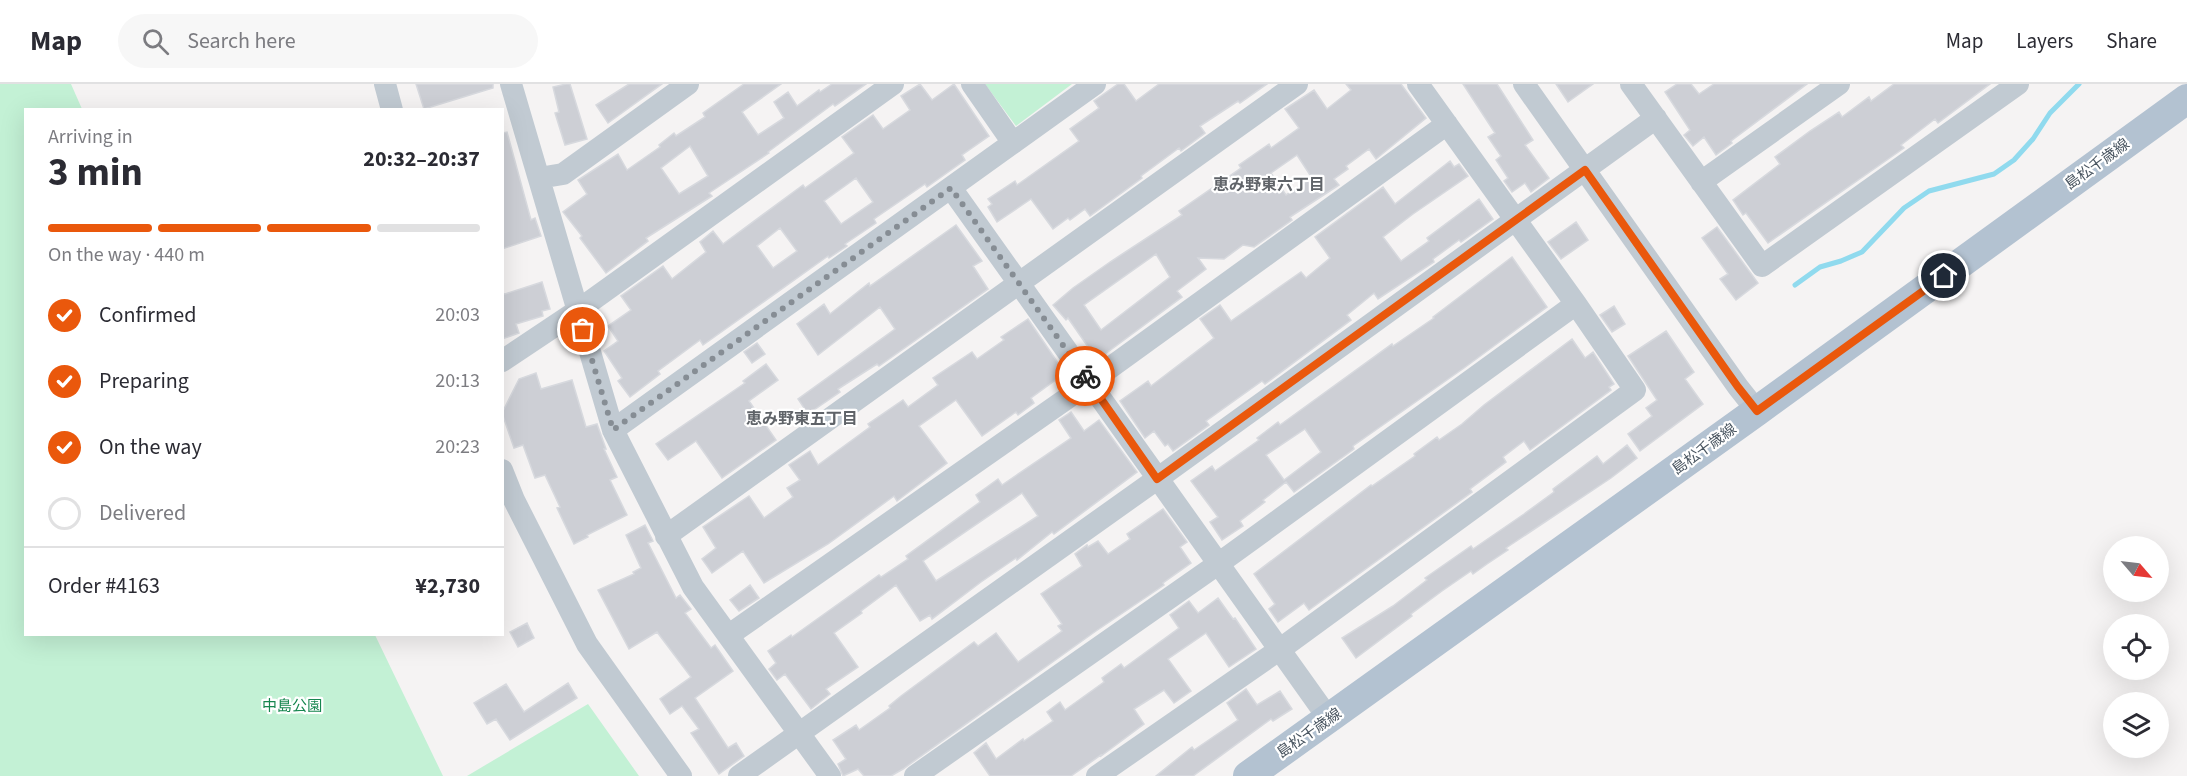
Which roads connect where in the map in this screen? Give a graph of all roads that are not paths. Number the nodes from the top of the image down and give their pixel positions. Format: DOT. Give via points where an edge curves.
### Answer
graph roads {
  1 [pos="385,84"];
  2 [pos="511,84"];
  3 [pos="688,84"];
  4 [pos="893,84"];
  5 [pos="972,84"];
  6 [pos="1095,84"];
  7 [pos="1297,84"];
  8 [pos="1418,84"];
  9 [pos="1524,84"];
  10 [pos="1839,84"];
  11 [pos="2018,84"];
  12 [pos="2178,84"];
  13 [pos="1639,87"];
  14 [pos="2187,97"];
  15 [pos="391,108"];
  16 [pos="1656,118"];
  17 [pos="1447,124"];
  18 [pos="1013,143"];
  19 [pos="1585,170"];
  20 [pos="538,178"];
  21 [pos="1701,182"];
  22 [pos="951,188"];
  23 [pos="1515,220"];
  24 [pos="1019,284"];
  25 [pos="1576,304"];
  26 [pos="577,311"];
  27 [pos="504,360"];
  28 [pos="1089,383"];
  29 [pos="1757,411"];
  30 [pos="613,430"];
  31 [pos="504,475"];
  32 [pos="1157,479"];
  33 [pos="666,536"];
  34 [pos="1218,564"];
  35 [pos="729,635"];
  36 [pos="1279,650"];
  37 [pos="1329,719"];
  38 [pos="798,733"];
  39 [pos="681,776"];
  40 [pos="739,776"];
  41 [pos="830,776"];
  42 [pos="915,776"];
  43 [pos="1097,776"];
  44 [pos="1248,776"];
  1 -- 15 [label="street"];
  2 -- 20 [label="street"];
  3 -- 20 [label="street" via="563,174"];
  4 -- 26 [label="street"];
  5 -- 18 [label="street"];
  6 -- 18 [label="street"];
  7 -- 24 [label="street"];
  8 -- 17 [label="street"];
  9 -- 19 [label="street"];
  10 -- 21 [label="street"];
  11 -- 21 [label="street" via="1762,266"];
  12 -- 14 [label="street"];
  13 -- 16 [label="street"];
  14 -- 29 [label="main road, 島松千歳線"];
  16 -- 19 [label="street"];
  16 -- 21 [label="street"];
  17 -- 23 [label="street"];
  17 -- 28 [label="street"];
  18 -- 22 [label="street"];
  19 -- 23 [label="street"];
  19 -- 29 [label="street"];
  20 -- 26 [label="street"];
  22 -- 24 [label="street"];
  22 -- 30 [label="street"];
  23 -- 25 [label="street"];
  23 -- 32 [label="street"];
  24 -- 28 [label="street"];
  24 -- 33 [label="street"];
  25 -- 34 [label="street"];
  25 -- 36 [label="street" via="1635,390"];
  26 -- 27 [label="street"];
  26 -- 30 [label="street"];
  28 -- 32 [label="street"];
  28 -- 35 [label="street"];
  29 -- 37 [label="main road, 島松千歳線"];
  30 -- 33 [label="street"];
  31 -- 39 [label="street" via="587,644"];
  32 -- 34 [label="street"];
  32 -- 38 [label="street"];
  33 -- 35 [label="street" via="693,587"];
  34 -- 36 [label="street"];
  34 -- 42 [label="street"];
  35 -- 38 [label="street"];
  36 -- 37 [label="street"];
  36 -- 43 [label="street"];
  37 -- 44 [label="main road, 島松千歳線"];
  38 -- 40 [label="street"];
  38 -- 41 [label="street"];
}
